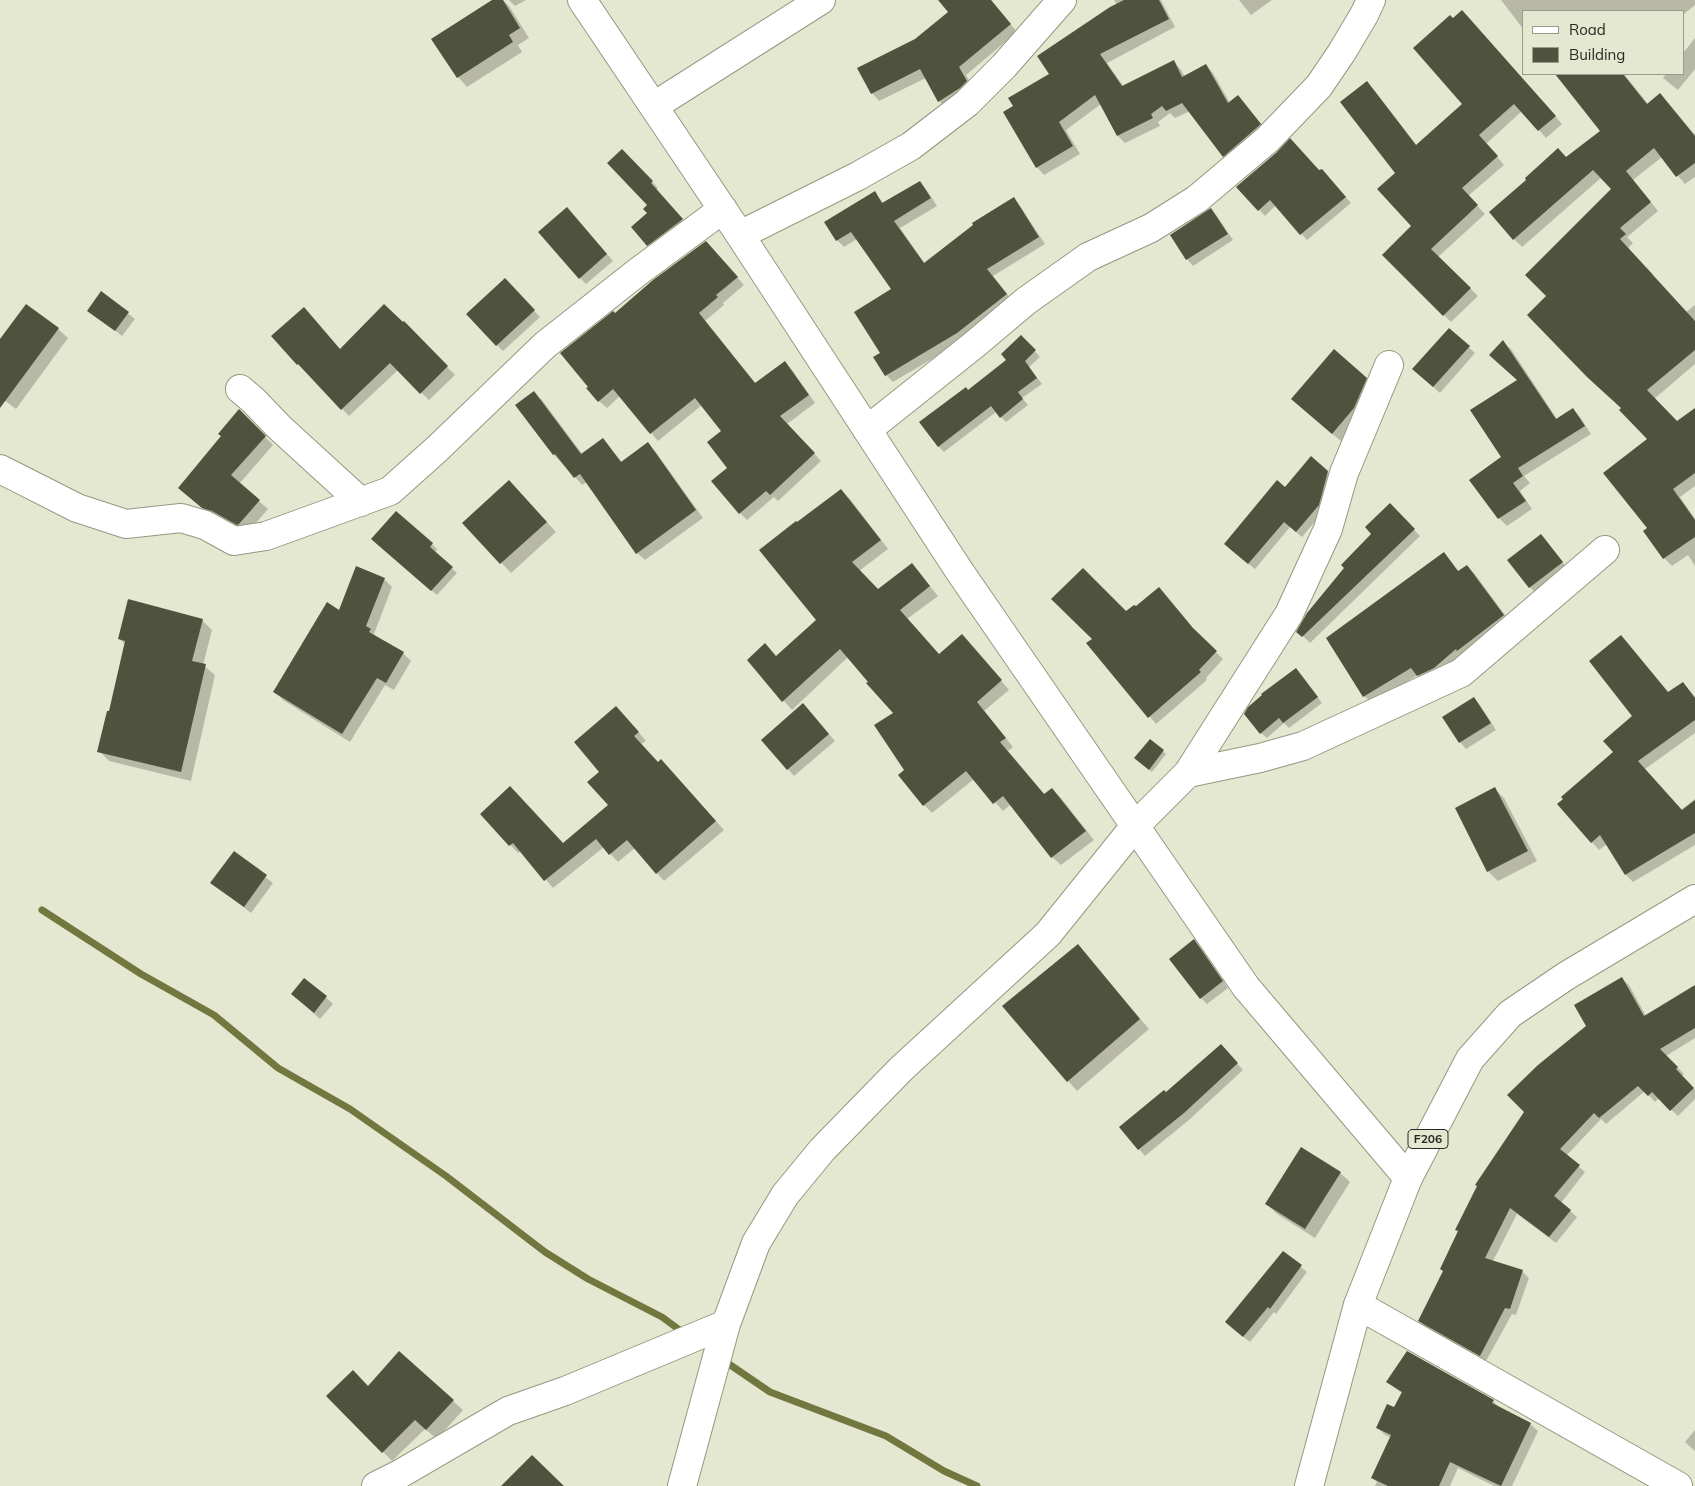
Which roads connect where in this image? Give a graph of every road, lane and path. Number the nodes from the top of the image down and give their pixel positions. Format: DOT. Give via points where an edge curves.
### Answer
graph roads {
  1 [pos="582,0"];
  2 [pos="821,0"];
  3 [pos="1062,0"];
  4 [pos="1371,0"];
  5 [pos="654,106"];
  6 [pos="723,209"];
  7 [pos="740,235"];
  8 [pos="1390,365"];
  9 [pos="240,389"];
  10 [pos="867,430"];
  11 [pos="0,469"];
  12 [pos="360,502"];
  13 [pos="1605,550"];
  14 [pos="1188,773"];
  15 [pos="1135,826"];
  16 [pos="1695,899"];
  17 [pos="1408,1178"];
  18 [pos="1358,1305"];
  19 [pos="726,1324"];
  20 [pos="394,1482"];
  21 [pos="682,1486"];
  22 [pos="1308,1486"];
  23 [pos="1678,1486"];
  1 -- 5 [label="street"];
  2 -- 5 [label="street"];
  3 -- 7 [label="street" via="967,103 911,146"];
  4 -- 10 [label="street" via="1319,86 1267,140 1197,199 1151,228 1088,258 1026,301"];
  5 -- 6 [label="street"];
  6 -- 7 [label="street"];
  6 -- 12 [label="street" via="545,345 390,490"];
  7 -- 10 [label="street"];
  8 -- 14 [label="street" via="1344,473 1328,530 1289,614"];
  9 -- 12 [label="street"];
  10 -- 15 [label="street" via="960,572"];
  11 -- 12 [label="street" via="77,508 126,524 182,518 205,525 234,540 266,536"];
  13 -- 14 [label="street" via="1461,672 1303,746"];
  14 -- 15 [label="street"];
  15 -- 17 [label="street" via="1246,987"];
  15 -- 19 [label="street" via="1048,934 901,1069 822,1150 785,1195 756,1243"];
  16 -- 17 [label="street, F206" via="1566,976 1510,1014 1470,1059"];
  17 -- 18 [label="street, F206"];
  18 -- 22 [label="street, F206"];
  18 -- 23 [label="street"];
  19 -- 20 [label="street" via="565,1391 508,1411"];
  19 -- 21 [label="street"];
}
